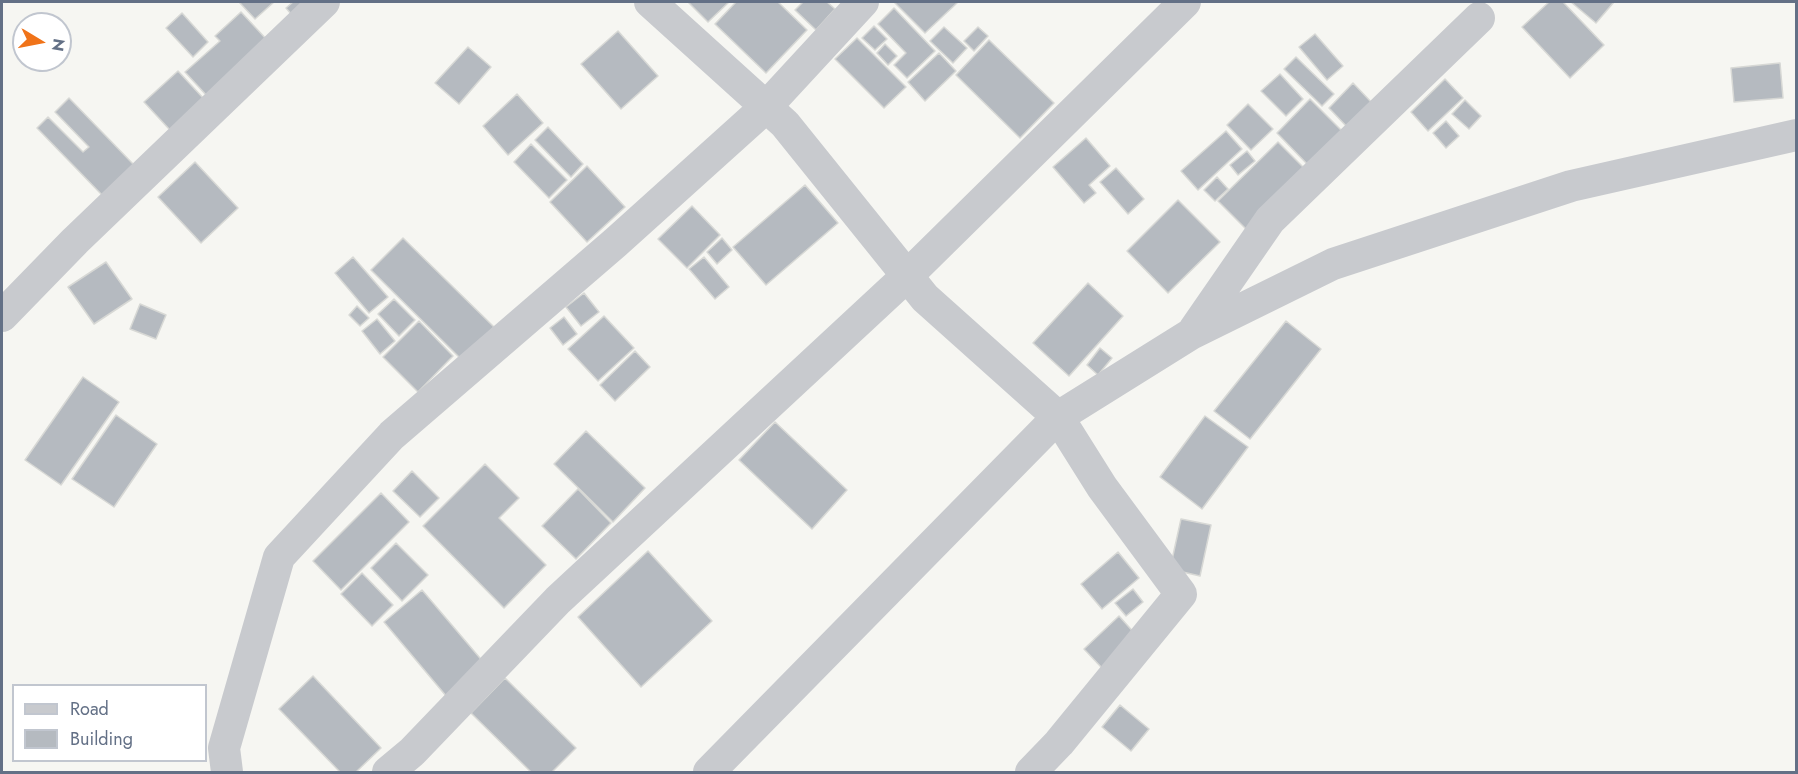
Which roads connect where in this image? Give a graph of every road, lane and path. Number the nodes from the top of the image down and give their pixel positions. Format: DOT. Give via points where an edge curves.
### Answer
graph roads {
  1 [pos="324,2"];
  2 [pos="650,2"];
  3 [pos="863,2"];
  4 [pos="1185,2"];
  5 [pos="1479,18"];
  6 [pos="766,107"];
  7 [pos="1797,135"];
  8 [pos="907,276"];
  9 [pos="2,316"];
  10 [pos="1191,334"];
  11 [pos="1058,417"];
  12 [pos="227,772"];
  13 [pos="388,772"];
  14 [pos="709,772"];
  15 [pos="1030,772"];
  1 -- 9 [label="street" via="75,240"];
  2 -- 6 [label="street"];
  3 -- 6 [label="street"];
  4 -- 8 [label="street"];
  5 -- 10 [label="street" via="1270,220"];
  6 -- 8 [label="street" via="785,124"];
  6 -- 12 [label="street" via="392,435 279,557 224,748"];
  7 -- 10 [label="street" via="1571,186 1333,264"];
  8 -- 11 [label="street" via="925,298"];
  8 -- 13 [label="street" via="558,600 412,752"];
  10 -- 11 [label="street"];
  11 -- 14 [label="street"];
  11 -- 15 [label="street" via="1102,487 1181,594 1059,743"];
}
